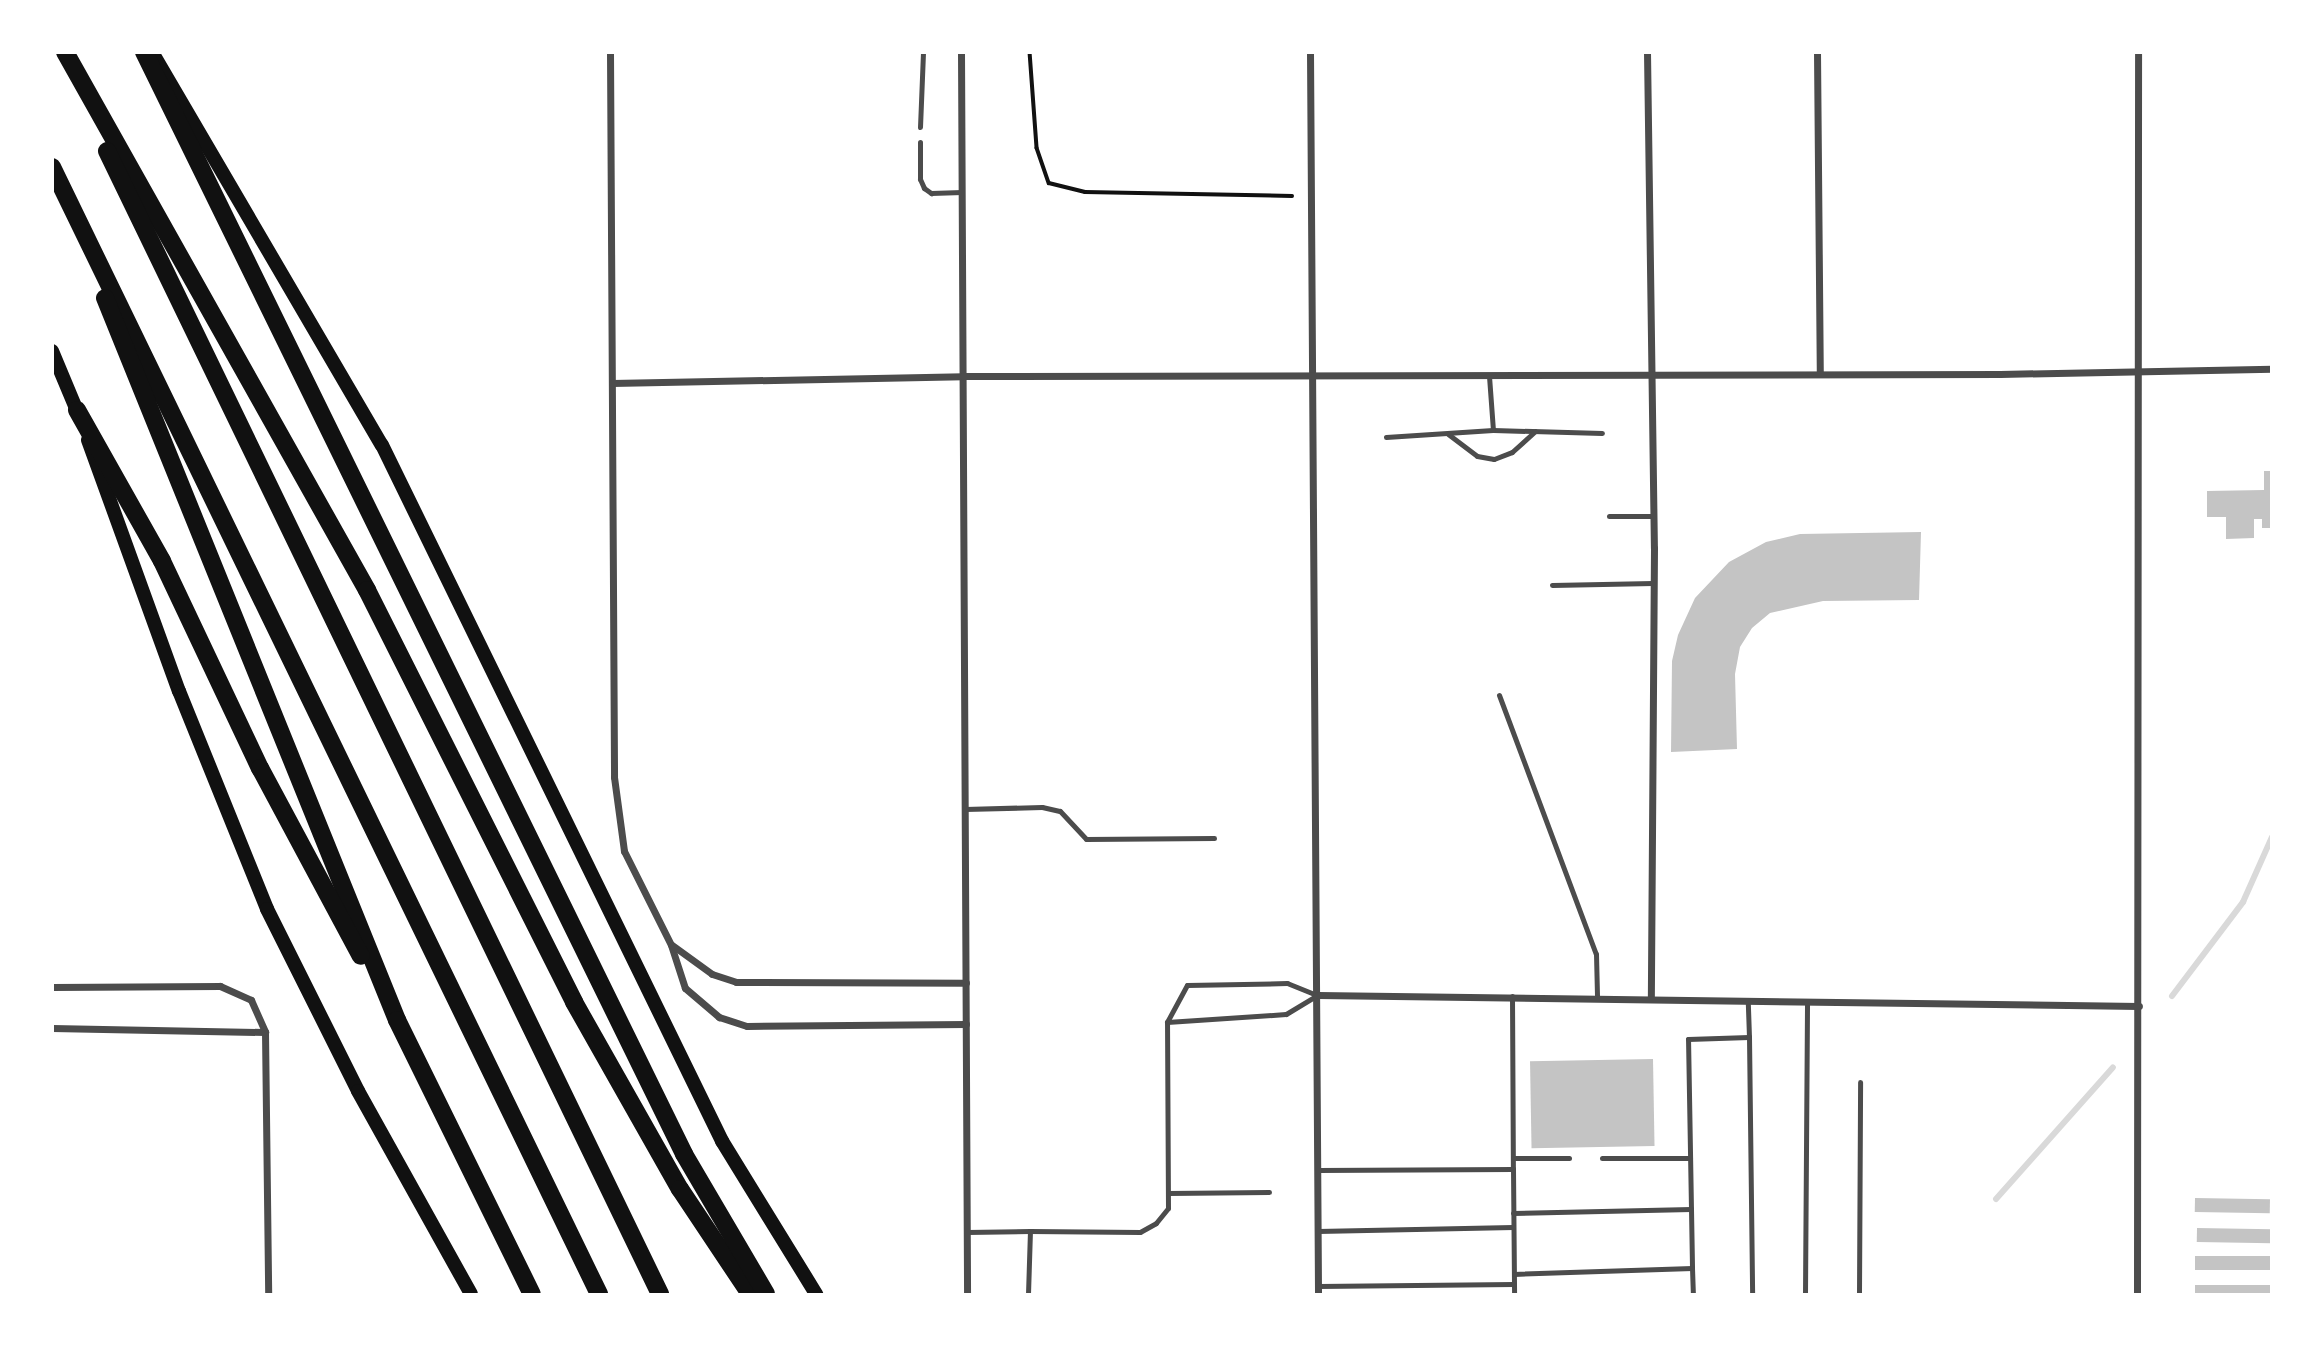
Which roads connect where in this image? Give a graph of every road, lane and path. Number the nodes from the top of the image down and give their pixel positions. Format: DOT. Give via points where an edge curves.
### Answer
graph roads {
  1 [pos="63,52"];
  2 [pos="144,52"];
  3 [pos="152,52"];
  4 [pos="610,52"];
  5 [pos="923,52"];
  6 [pos="961,52"];
  7 [pos="1030,52"];
  8 [pos="1310,52"];
  9 [pos="1647,52"];
  10 [pos="1817,52"];
  11 [pos="2138,52"];
  12 [pos="920,127"];
  13 [pos="920,142"];
  14 [pos="52,167"];
  15 [pos="962,192"];
  16 [pos="1292,196"];
  17 [pos="52,351"];
  18 [pos="2272,369"];
  19 [pos="2139,371"];
  20 [pos="1820,374"];
  21 [pos="1650,375"];
  22 [pos="962,376"];
  23 [pos="1313,376"];
  24 [pos="1489,376"];
  25 [pos="612,383"];
  26 [pos="77,410"];
  27 [pos="1493,430"];
  28 [pos="1535,431"];
  29 [pos="1602,433"];
  30 [pos="1448,434"];
  31 [pos="1386,437"];
  32 [pos="1609,516"];
  33 [pos="1653,516"];
  34 [pos="1653,583"];
  35 [pos="1552,584"];
  36 [pos="1499,695"];
  37 [pos="965,809"];
  38 [pos="1214,838"];
  39 [pos="671,945"];
  40 [pos="967,983"];
  41 [pos="52,987"];
  42 [pos="1318,995"];
  43 [pos="1512,996"];
  44 [pos="1597,996"];
  45 [pos="1651,999"];
  46 [pos="1748,1002"];
  47 [pos="1807,1003"];
  48 [pos="2139,1006"];
  49 [pos="397,1020"];
  50 [pos="1167,1022"];
  51 [pos="967,1024"];
  52 [pos="52,1028"];
  53 [pos="264,1032"];
  54 [pos="1749,1037"];
  55 [pos="1860,1082"];
  56 [pos="1602,1157"];
  57 [pos="1513,1158"];
  58 [pos="1569,1158"];
  59 [pos="1690,1158"];
  60 [pos="1513,1169"];
  61 [pos="1318,1170"];
  62 [pos="1269,1192"];
  63 [pos="1168,1194"];
  64 [pos="1691,1209"];
  65 [pos="1513,1213"];
  66 [pos="1513,1227"];
  67 [pos="1031,1231"];
  68 [pos="1318,1231"];
  69 [pos="967,1233"];
  70 [pos="1692,1268"];
  71 [pos="1514,1274"];
  72 [pos="1514,1284"];
  73 [pos="1318,1290"];
  74 [pos="268,1294"];
  75 [pos="471,1294"];
  76 [pos="532,1294"];
  77 [pos="599,1294"];
  78 [pos="660,1294"];
  79 [pos="750,1294"];
  80 [pos="766,1294"];
  81 [pos="816,1294"];
  82 [pos="967,1294"];
  83 [pos="1028,1294"];
  84 [pos="1514,1294"];
  85 [pos="1693,1294"];
  86 [pos="1752,1294"];
  87 [pos="1805,1294"];
  88 [pos="1859,1294"];
  89 [pos="2137,1294"];
  1 -- 78 [label="highway"];
  1 -- 79 [label="highway" via="367,590 574,1003 680,1189"];
  2 -- 80 [label="highway" via="684,1154"];
  3 -- 81 [label="main road" via="382,445 722,1141"];
  4 -- 25 [label="street"];
  5 -- 12 [label="lane"];
  6 -- 15 [label="street"];
  7 -- 16 [label="path" via="1037,148 1049,183 1085,192"];
  8 -- 23 [label="street"];
  9 -- 21 [label="street"];
  10 -- 20 [label="street"];
  11 -- 19 [label="street"];
  13 -- 15 [label="lane" via="924,188 931,193"];
  14 -- 49 [label="highway"];
  14 -- 77 [label="highway"];
  15 -- 22 [label="street"];
  17 -- 26 [label="main road"];
  18 -- 19 [label="street"];
  19 -- 20 [label="street"];
  19 -- 48 [label="street"];
  20 -- 21 [label="street"];
  21 -- 24 [label="street"];
  21 -- 33 [label="street"];
  22 -- 23 [label="street"];
  22 -- 25 [label="street"];
  22 -- 37 [label="street"];
  23 -- 24 [label="street"];
  23 -- 42 [label="street"];
  24 -- 27 [label="lane"];
  25 -- 39 [label="street" via="618,829 624,851"];
  26 -- 49 [label="highway" via="162,561 319,883"];
  26 -- 75 [label="main road" via="179,691 267,909 358,1091"];
  27 -- 28 [label="lane"];
  27 -- 30 [label="lane"];
  28 -- 29 [label="lane"];
  28 -- 30 [label="lane" via="1512,452 1494,459 1477,456"];
  30 -- 31 [label="lane"];
  32 -- 33 [label="lane"];
  33 -- 34 [label="street"];
  34 -- 35 [label="lane"];
  34 -- 45 [label="street"];
  36 -- 44 [label="lane" via="1595,954"];
  37 -- 38 [label="lane" via="1042,807 1060,811 1086,839"];
  37 -- 40 [label="street"];
  39 -- 40 [label="street" via="690,962 736,982"];
  39 -- 51 [label="street" via="685,988 706,1009 733,1023"];
  40 -- 51 [label="street"];
  41 -- 53 [label="street" via="220,986 251,1000"];
  42 -- 43 [label="street"];
  42 -- 50 [label="lane" via="1286,1014"];
  42 -- 50 [label="lane" via="1287,983 1187,985"];
  42 -- 61 [label="street"];
  43 -- 44 [label="street"];
  43 -- 57 [label="lane"];
  44 -- 45 [label="street"];
  45 -- 46 [label="street"];
  46 -- 47 [label="street"];
  46 -- 54 [label="lane"];
  47 -- 48 [label="street"];
  47 -- 87 [label="lane"];
  48 -- 89 [label="street"];
  49 -- 76 [label="highway"];
  50 -- 63 [label="lane"];
  51 -- 69 [label="street"];
  52 -- 53 [label="street"];
  53 -- 74 [label="street"];
  54 -- 59 [label="lane" via="1688,1039"];
  54 -- 86 [label="lane"];
  55 -- 88 [label="lane"];
  56 -- 59 [label="lane"];
  57 -- 58 [label="lane"];
  57 -- 60 [label="lane"];
  59 -- 64 [label="lane"];
  60 -- 61 [label="lane"];
  60 -- 65 [label="lane"];
  61 -- 68 [label="street"];
  62 -- 63 [label="lane"];
  63 -- 67 [label="lane" via="1168,1208 1156,1223 1140,1232"];
  64 -- 65 [label="lane"];
  64 -- 70 [label="lane"];
  65 -- 66 [label="lane"];
  66 -- 68 [label="lane"];
  66 -- 71 [label="lane"];
  67 -- 69 [label="lane"];
  67 -- 83 [label="lane"];
  68 -- 73 [label="street"];
  69 -- 82 [label="street"];
  70 -- 71 [label="lane"];
  70 -- 85 [label="lane"];
  71 -- 72 [label="lane"];
  72 -- 73 [label="lane"];
  72 -- 84 [label="lane"];
}
